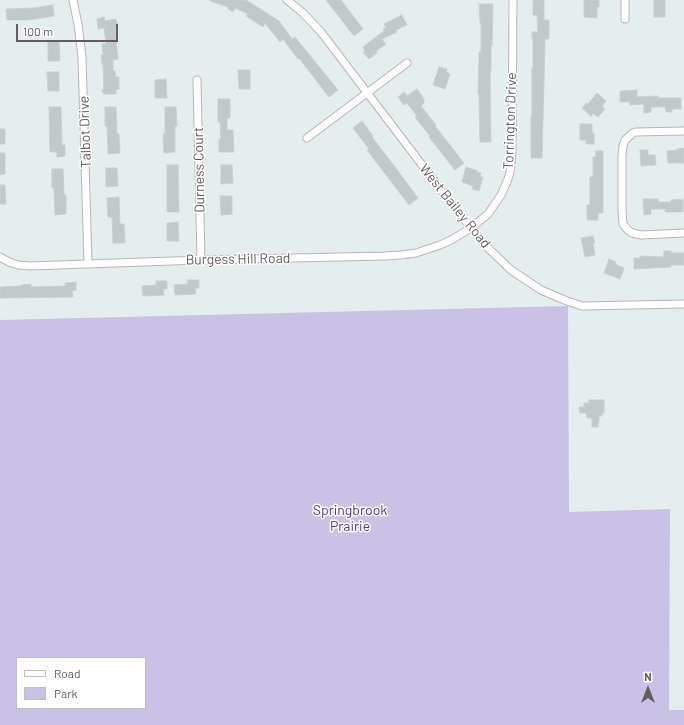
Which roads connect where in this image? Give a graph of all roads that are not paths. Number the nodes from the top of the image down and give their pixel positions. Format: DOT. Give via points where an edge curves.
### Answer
graph roads {
  1 [pos="73,0"];
  2 [pos="287,0"];
  3 [pos="513,0"];
  4 [pos="625,0"];
  5 [pos="625,19"];
  6 [pos="407,63"];
  7 [pos="197,80"];
  8 [pos="368,93"];
  9 [pos="684,131"];
  10 [pos="307,138"];
  11 [pos="471,228"];
  12 [pos="684,234"];
  13 [pos="0,258"];
  14 [pos="201,260"];
  15 [pos="88,264"];
  16 [pos="684,304"];
  1 -- 15 [label="street, Talbot Drive" via="82,58"];
  2 -- 8 [label="street, West Bailey Road" via="321,32"];
  3 -- 11 [label="street, Torrington Drive" via="510,172 493,208"];
  4 -- 5 [label="street"];
  6 -- 8 [label="street"];
  7 -- 14 [label="street, Durness Court"];
  8 -- 10 [label="street"];
  8 -- 11 [label="street, West Bailey Road"];
  9 -- 12 [label="street" via="636,132 625,140 622,156 622,218 627,229 641,235"];
  11 -- 14 [label="street, Burgess Hill Road" via="440,244 416,253 401,255"];
  11 -- 16 [label="street, West Bailey Road" via="511,270 541,290 567,302 582,306"];
  13 -- 15 [label="street, Burgess Hill Road" via="18,265 30,266"];
  14 -- 15 [label="street, Burgess Hill Road"];
}
